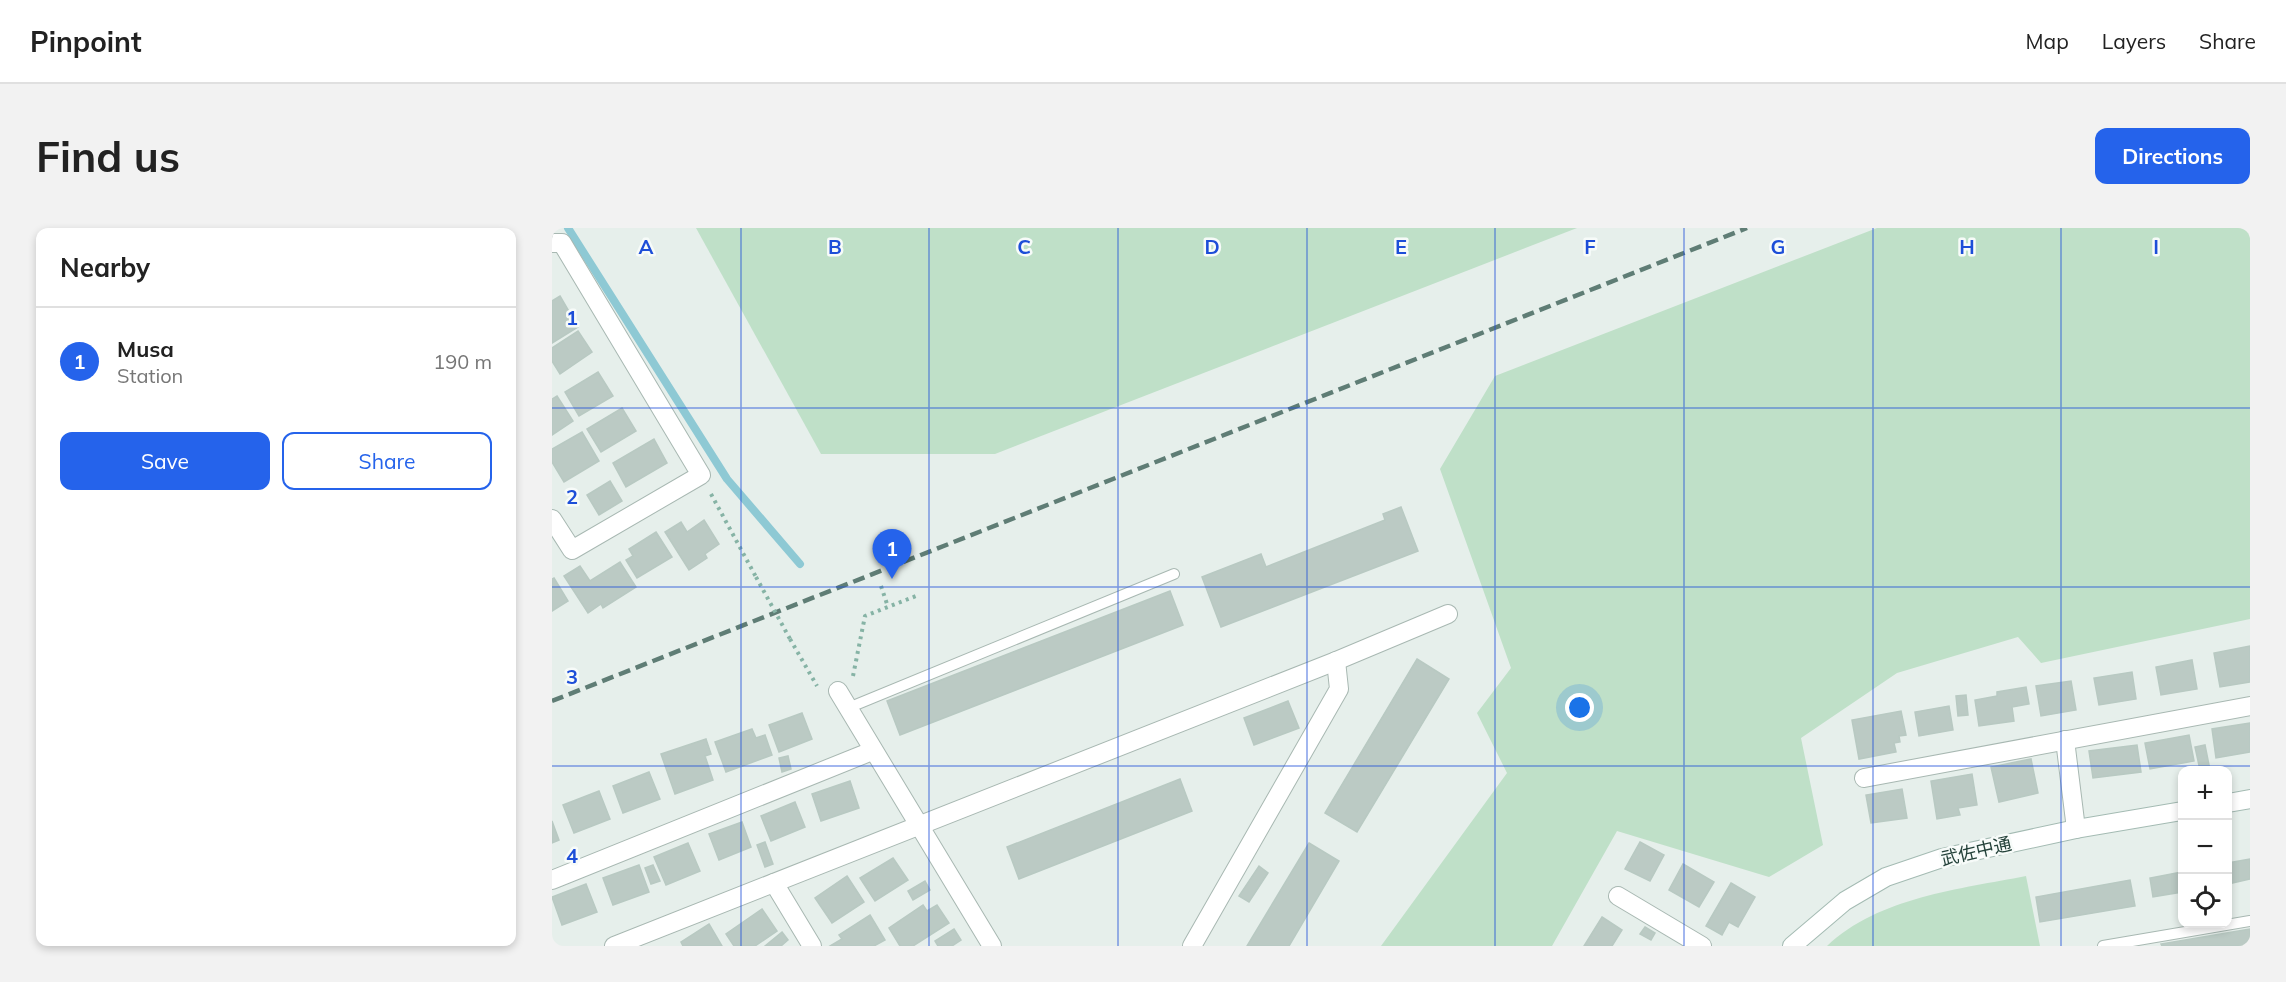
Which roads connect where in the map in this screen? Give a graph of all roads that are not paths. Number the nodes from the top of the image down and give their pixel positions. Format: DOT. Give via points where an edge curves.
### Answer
graph roads {
  1 [pos="552,243"];
  2 [pos="552,519"];
  3 [pos="1174,574"];
  4 [pos="1448,614"];
  5 [pos="1336,661"];
  6 [pos="838,691"];
  7 [pos="2250,706"];
  8 [pos="848,708"];
  9 [pos="2065,740"];
  10 [pos="872,751"];
  11 [pos="1864,778"];
  12 [pos="2250,799"];
  13 [pos="2232,802"];
  14 [pos="2178,812"];
  15 [pos="918,825"];
  16 [pos="2076,829"];
  17 [pos="552,880"];
  18 [pos="774,883"];
  19 [pos="1618,896"];
  20 [pos="2250,921"];
  21 [pos="645,941"];
  22 [pos="614,946"];
  23 [pos="812,946"];
  24 [pos="992,946"];
  25 [pos="1192,946"];
  26 [pos="1702,946"];
  27 [pos="1792,946"];
  28 [pos="2103,946"];
  1 -- 2 [label="street" via="562,243 701,475 572,550"];
  3 -- 8 [label="lane"];
  4 -- 5 [label="street"];
  5 -- 15 [label="street"];
  5 -- 25 [label="street" via="1339,689"];
  6 -- 8 [label="street"];
  7 -- 9 [label="street"];
  8 -- 10 [label="street"];
  9 -- 11 [label="street"];
  9 -- 16 [label="street"];
  10 -- 15 [label="street"];
  10 -- 17 [label="street"];
  12 -- 13 [label="street"];
  14 -- 16 [label="street, 武佐中通"];
  15 -- 18 [label="street"];
  15 -- 24 [label="street"];
  16 -- 27 [label="street, 武佐中通" via="1942,858 1886,877 1845,901"];
  18 -- 21 [label="street"];
  18 -- 23 [label="street"];
  19 -- 26 [label="street"];
  20 -- 28 [label="lane"];
  21 -- 22 [label="street"];
}
